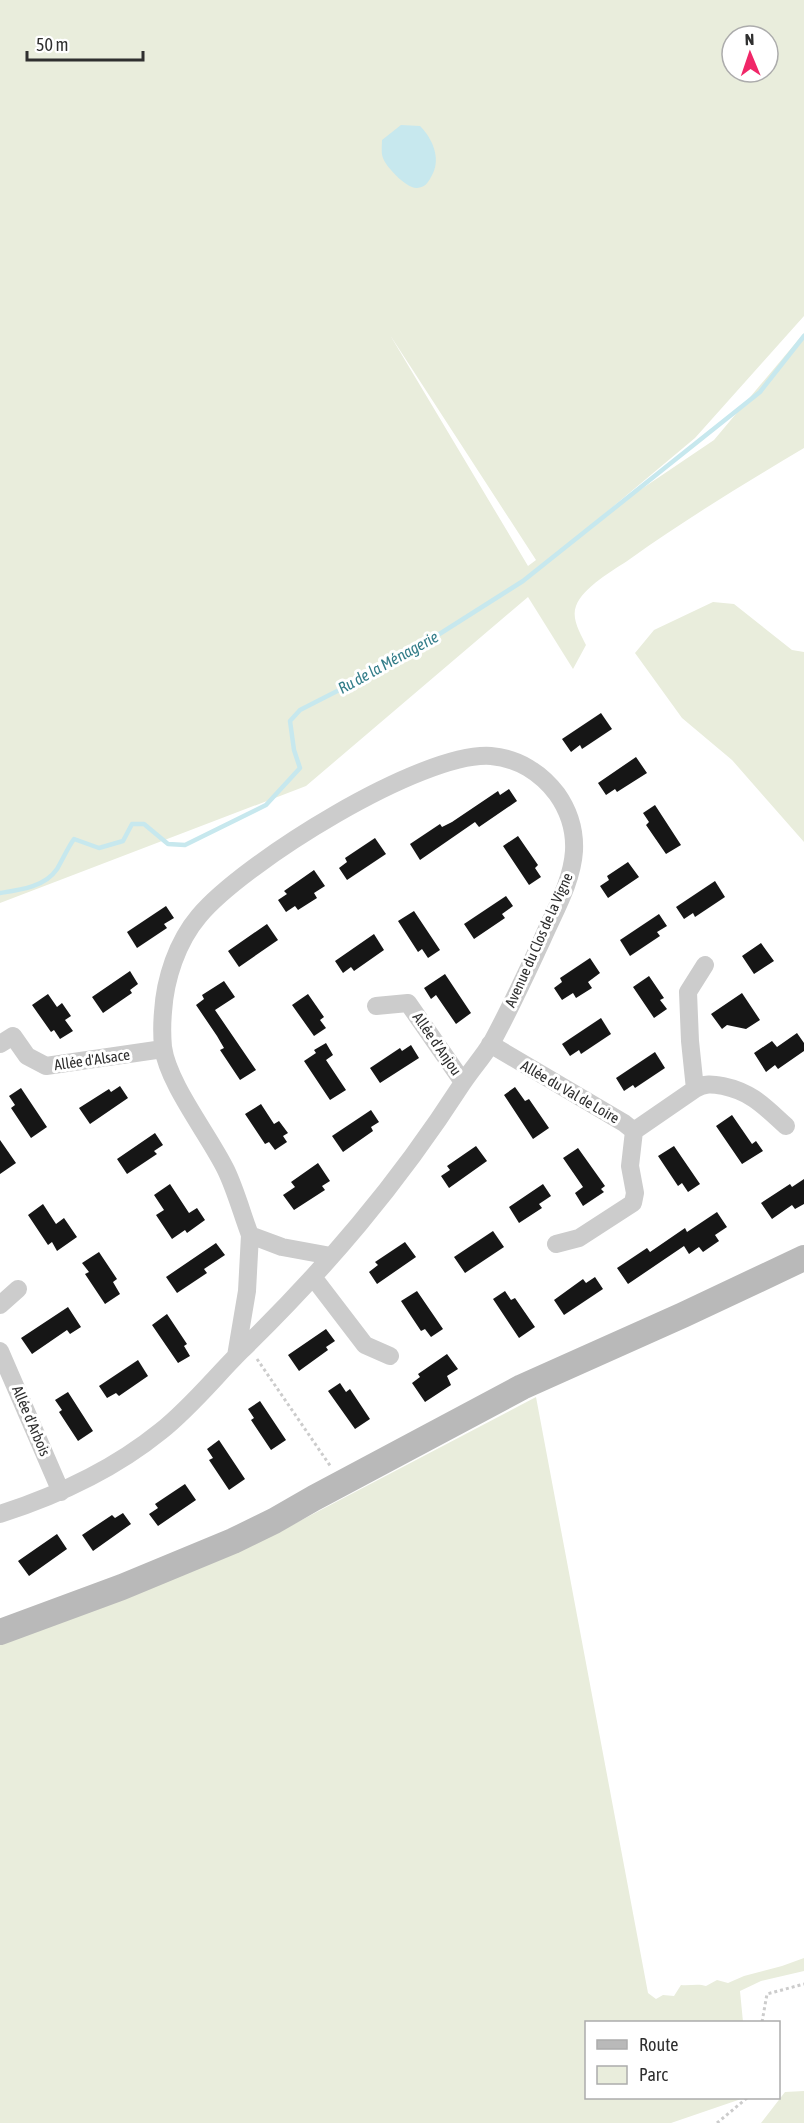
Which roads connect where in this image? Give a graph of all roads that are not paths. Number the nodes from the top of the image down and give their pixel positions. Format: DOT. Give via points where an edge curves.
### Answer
graph roads {
  1 [pos="705,965"];
  2 [pos="376,1006"];
  3 [pos="0,1044"];
  4 [pos="490,1044"];
  5 [pos="163,1049"];
  6 [pos="463,1082"];
  7 [pos="695,1089"];
  8 [pos="786,1126"];
  9 [pos="634,1131"];
  10 [pos="250,1235"];
  11 [pos="556,1244"];
  12 [pos="331,1256"];
  13 [pos="804,1258"];
  14 [pos="313,1277"];
  15 [pos="18,1289"];
  16 [pos="0,1305"];
  17 [pos="242,1350"];
  18 [pos="0,1351"];
  19 [pos="390,1356"];
  20 [pos="61,1492"];
  21 [pos="0,1514"];
  22 [pos="0,1632"];
  1 -- 7 [label="street" via="688,992"];
  2 -- 6 [label="street, Allée d'Anjou" via="408,1003"];
  3 -- 5 [label="street, Allée d'Alsace" via="13,1036 27,1056 46,1066"];
  4 -- 5 [label="street, Avenue du Clos de la Vigne" via="530,967 566,886 574,857 573,828 566,809 545,780 523,765 490,756 452,762 370,796 239,878 209,905 184,937 171,970 163,1009"];
  4 -- 6 [label="street, Avenue du Clos de la Vigne"];
  4 -- 9 [label="street, Allée du Val de Loire"];
  5 -- 10 [label="street, Avenue du Clos de la Vigne" via="175,1080 227,1172"];
  6 -- 12 [label="street, Avenue du Clos de la Vigne" via="405,1169"];
  7 -- 8 [label="street" via="711,1084 743,1091"];
  7 -- 9 [label="street"];
  9 -- 11 [label="street, Allée du Val de Loire" via="630,1166 633,1203 579,1238"];
  10 -- 12 [label="street" via="291,1249"];
  10 -- 17 [label="street, Avenue du Clos de la Vigne"];
  12 -- 14 [label="street, Avenue du Clos de la Vigne"];
  13 -- 22 [label="street" via="522,1388 233,1541"];
  14 -- 17 [label="street, Avenue du Clos de la Vigne"];
  14 -- 19 [label="street" via="365,1345"];
  15 -- 16 [label="street"];
  17 -- 20 [label="street, Avenue du Clos de la Vigne" via="204,1393 159,1433 131,1454"];
  18 -- 20 [label="street, Allée d'Arbois"];
  20 -- 21 [label="street, Avenue du Clos de la Vigne"];
}
